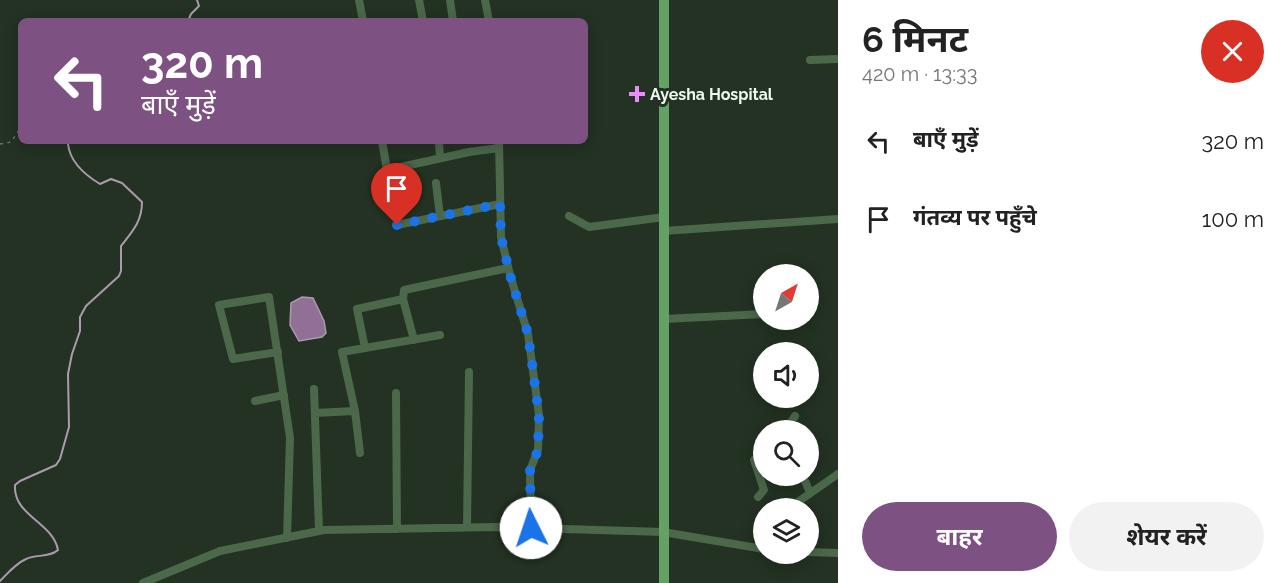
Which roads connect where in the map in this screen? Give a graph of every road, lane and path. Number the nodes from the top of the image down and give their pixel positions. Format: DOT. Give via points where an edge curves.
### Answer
graph roads {
  1 [pos="359,0"];
  2 [pos="419,0"];
  3 [pos="450,0"];
  4 [pos="485,0"];
  5 [pos="664,0"];
  6 [pos="362,18"];
  7 [pos="422,18"];
  8 [pos="453,18"];
  9 [pos="488,18"];
  10 [pos="838,59"];
  11 [pos="810,60"];
  12 [pos="18,132"];
  13 [pos="0,144"];
  14 [pos="383,144"];
  15 [pos="439,144"];
  16 [pos="469,144"];
  17 [pos="499,144"];
  18 [pos="469,152"];
  19 [pos="440,158"];
  20 [pos="435,183"];
  21 [pos="500,204"];
  22 [pos="440,216"];
  23 [pos="569,216"];
  24 [pos="664,217"];
  25 [pos="838,219"];
  26 [pos="397,225"];
  27 [pos="664,231"];
  28 [pos="508,268"];
  29 [pos="403,299"];
  30 [pos="753,315"];
  31 [pos="664,319"];
  32 [pos="440,335"];
  33 [pos="414,340"];
  34 [pos="365,348"];
  35 [pos="278,352"];
  36 [pos="469,372"];
  37 [pos="314,390"];
  38 [pos="396,393"];
  39 [pos="284,395"];
  40 [pos="255,401"];
  41 [pos="355,411"];
  42 [pos="315,413"];
  43 [pos="795,416"];
  44 [pos="792,420"];
  45 [pos="360,453"];
  46 [pos="838,474"];
  47 [pos="763,486"];
  48 [pos="807,486"];
  49 [pos="810,493"];
  50 [pos="758,497"];
  51 [pos="803,498"];
  52 [pos="467,527"];
  53 [pos="531,528"];
  54 [pos="397,529"];
  55 [pos="318,531"];
  56 [pos="663,532"];
  57 [pos="287,538"];
  58 [pos="753,546"];
  59 [pos="819,552"];
  60 [pos="838,553"];
  61 [pos="143,583"];
  62 [pos="664,583"];
  1 -- 6 [label="street"];
  2 -- 7 [label="street"];
  3 -- 8 [label="street"];
  4 -- 9 [label="street"];
  5 -- 24 [label="main road"];
  10 -- 11 [label="street"];
  12 -- 13 [label="path" via="11,142"];
  14 -- 19 [label="street" via="387,170"];
  15 -- 19 [label="street"];
  16 -- 18 [label="street"];
  17 -- 18 [label="street"];
  17 -- 21 [label="street"];
  18 -- 19 [label="street"];
  20 -- 22 [label="street"];
  21 -- 22 [label="street"];
  21 -- 28 [label="street" via="501,237"];
  22 -- 26 [label="street"];
  23 -- 24 [label="street" via="590,227"];
  24 -- 27 [label="main road"];
  25 -- 27 [label="street"];
  27 -- 31 [label="main road"];
  28 -- 29 [label="street" via="404,290"];
  28 -- 53 [label="street" via="528,334 539,415 538,450 530,471"];
  29 -- 33 [label="street"];
  29 -- 34 [label="street" via="357,309"];
  30 -- 31 [label="street"];
  31 -- 56 [label="main road"];
  32 -- 33 [label="street"];
  33 -- 34 [label="street"];
  34 -- 41 [label="street" via="342,352"];
  35 -- 35 [label="street" via="233,359 219,305 269,297"];
  35 -- 39 [label="street"];
  36 -- 52 [label="street"];
  37 -- 42 [label="street"];
  38 -- 54 [label="street"];
  39 -- 40 [label="street"];
  39 -- 57 [label="street" via="290,438"];
  41 -- 42 [label="street"];
  41 -- 45 [label="street"];
  42 -- 55 [label="street"];
  43 -- 44 [label="street"];
  46 -- 49 [label="street"];
  47 -- 50 [label="street"];
  48 -- 49 [label="street"];
  49 -- 51 [label="street"];
  52 -- 53 [label="street"];
  52 -- 54 [label="street"];
  53 -- 56 [label="street"];
  54 -- 55 [label="street"];
  55 -- 57 [label="street"];
  56 -- 58 [label="street"];
  56 -- 62 [label="main road"];
  57 -- 61 [label="street" via="220,551"];
  59 -- 60 [label="street"];
}
